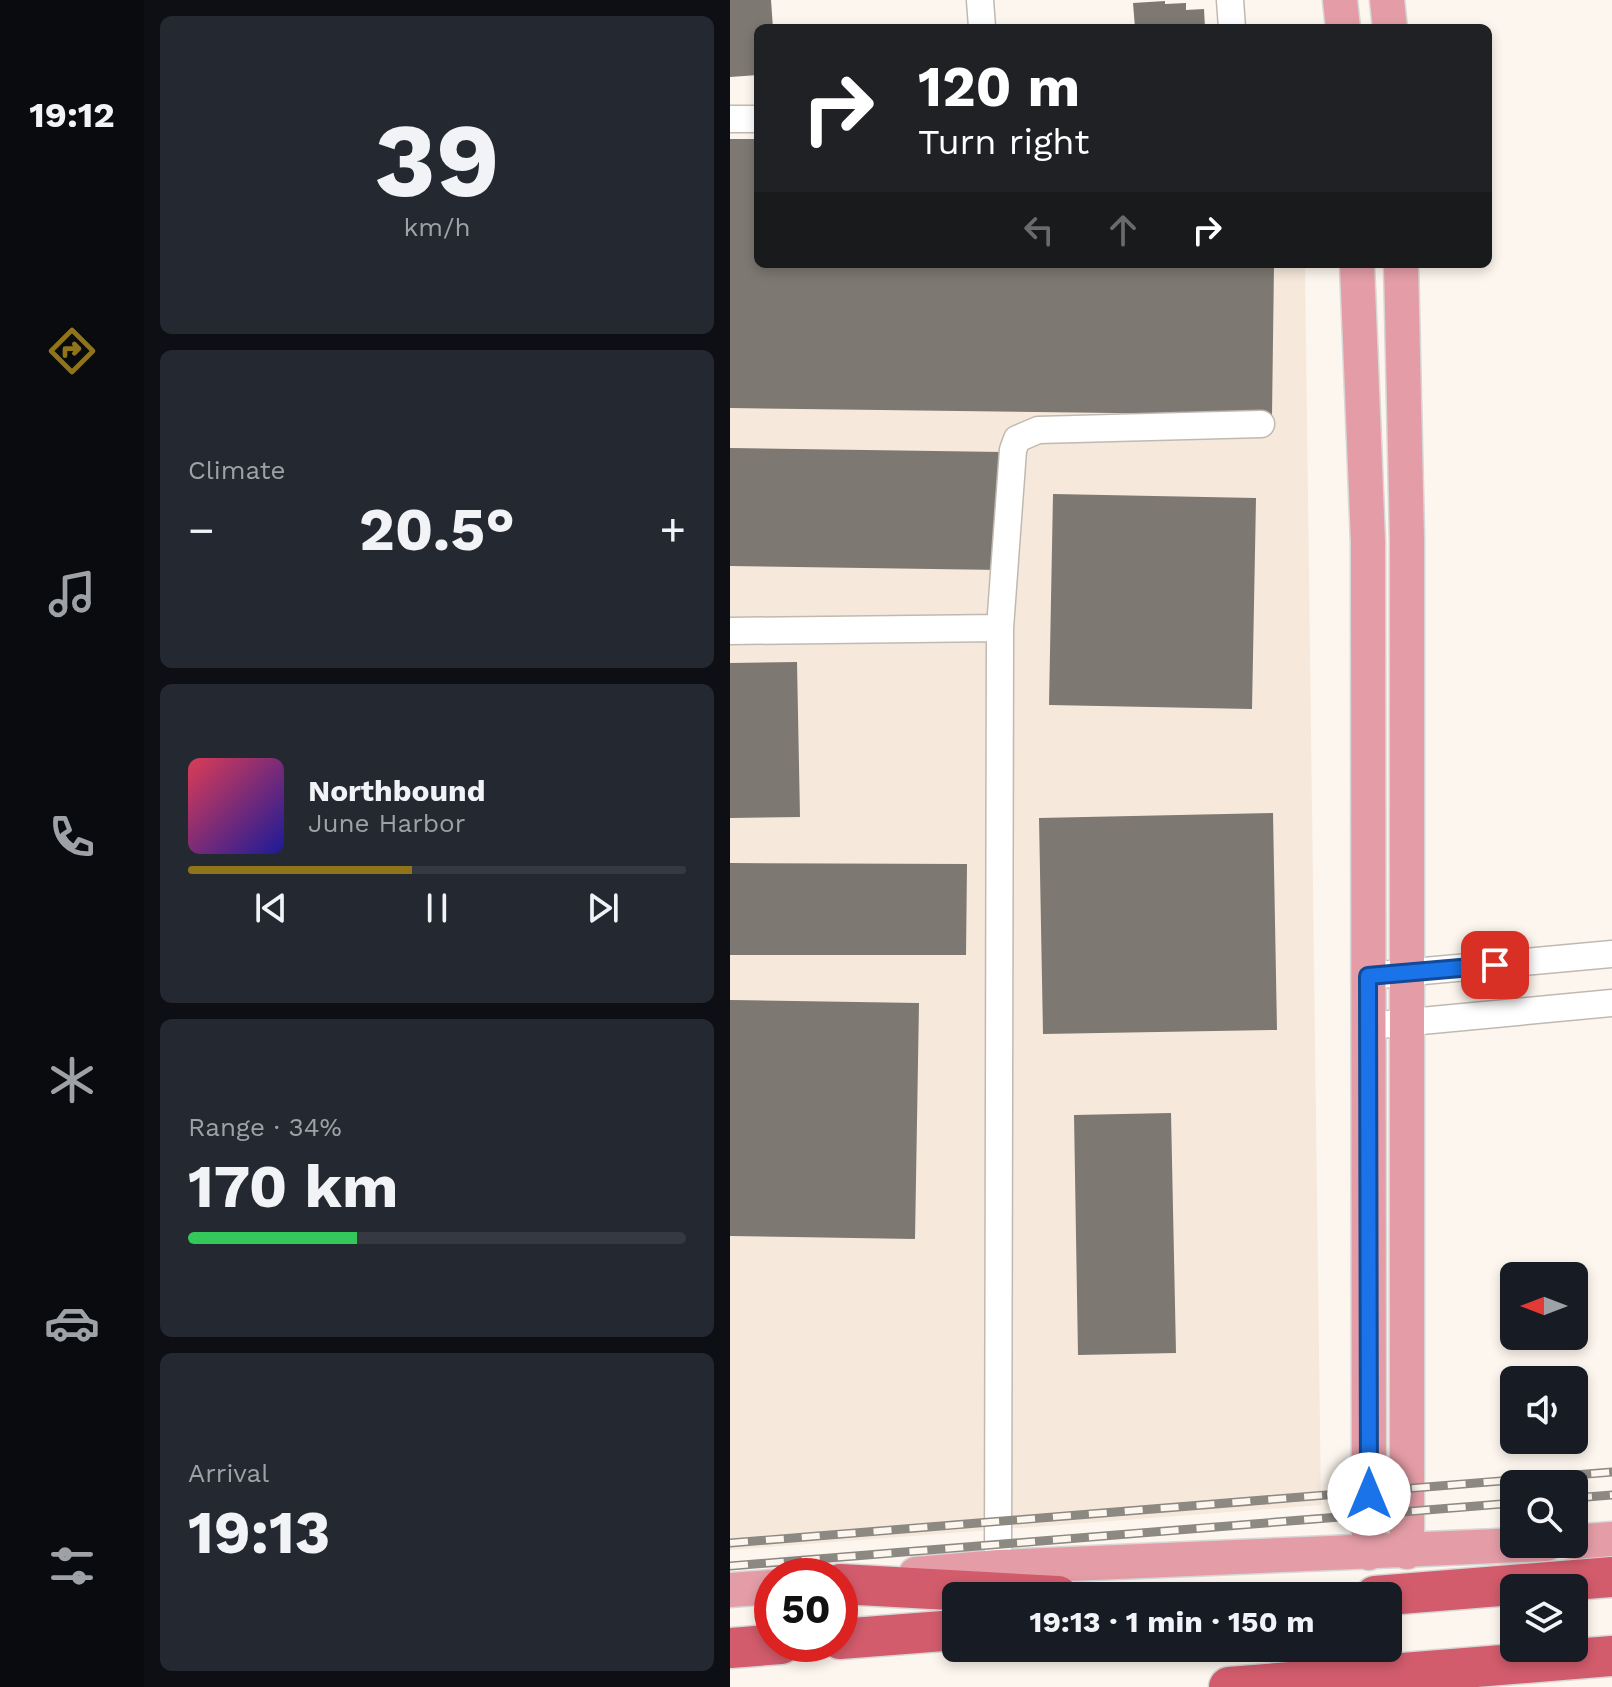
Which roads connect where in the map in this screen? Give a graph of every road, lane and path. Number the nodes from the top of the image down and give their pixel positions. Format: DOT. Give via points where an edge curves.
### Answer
graph roads {
  1 [pos="980,0"];
  2 [pos="1230,0"];
  3 [pos="1340,0"];
  4 [pos="1387,0"];
  5 [pos="982,24"];
  6 [pos="1232,24"];
  7 [pos="1343,24"];
  8 [pos="1390,24"];
  9 [pos="730,119"];
  10 [pos="754,119"];
  11 [pos="1357,268"];
  12 [pos="1401,268"];
  13 [pos="1261,424"];
  14 [pos="1000,628"];
  15 [pos="730,631"];
  16 [pos="1612,954"];
  17 [pos="1407,974"];
  18 [pos="1368,976"];
  19 [pos="1612,1003"];
  20 [pos="1407,1022"];
  21 [pos="1368,1026"];
  22 [pos="1612,1539"];
  23 [pos="1588,1541"];
  24 [pos="1500,1547"];
  25 [pos="1407,1552"];
  26 [pos="1369,1553"];
  27 [pos="998,1567"];
  28 [pos="1612,1577"];
  29 [pos="858,1580"];
  30 [pos="858,1583"];
  31 [pos="754,1588"];
  32 [pos="942,1589"];
  33 [pos="730,1590"];
  34 [pos="1402,1594"];
  35 [pos="942,1631"];
  36 [pos="858,1638"];
  37 [pos="754,1646"];
  38 [pos="730,1648"];
  39 [pos="1612,1656"];
  40 [pos="1588,1658"];
  41 [pos="1552,1662"];
  42 [pos="1229,1687"];
  43 [pos="1496,1687"];
  1 -- 5 [label="street"];
  2 -- 6 [label="street"];
  3 -- 7 [label="main road"];
  4 -- 8 [label="main road"];
  9 -- 10 [label="street"];
  11 -- 18 [label="main road" via="1368,542"];
  12 -- 17 [label="main road"];
  13 -- 14 [label="street" via="1038,430 1017,439"];
  14 -- 15 [label="street"];
  14 -- 27 [label="street"];
  16 -- 17 [label="street"];
  17 -- 18 [label="street"];
  17 -- 20 [label="main road"];
  18 -- 21 [label="main road"];
  19 -- 20 [label="street"];
  20 -- 21 [label="street"];
  20 -- 25 [label="main road"];
  21 -- 26 [label="main road"];
  22 -- 23 [label="main road"];
  24 -- 25 [label="main road"];
  25 -- 26 [label="main road"];
  26 -- 27 [label="main road"];
  27 -- 29 [label="main road"];
  28 -- 34 [label="highway"];
  30 -- 32 [label="highway"];
  31 -- 33 [label="main road"];
  35 -- 36 [label="highway"];
  37 -- 38 [label="highway"];
  39 -- 40 [label="highway"];
  41 -- 42 [label="highway"];
  41 -- 43 [label="highway"];
}
